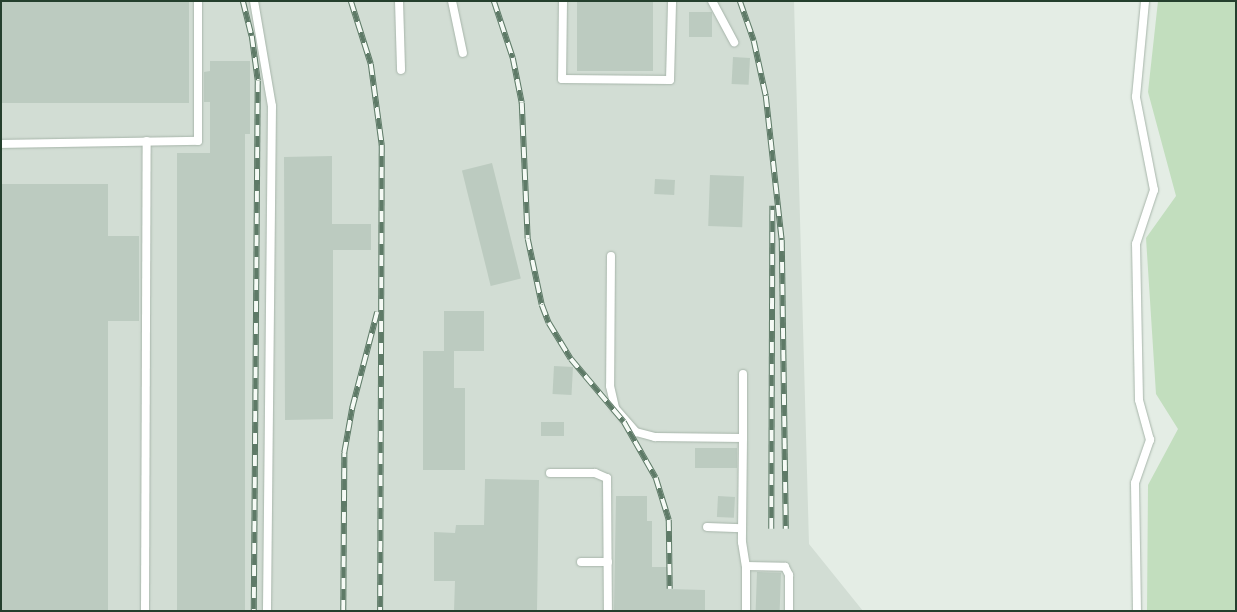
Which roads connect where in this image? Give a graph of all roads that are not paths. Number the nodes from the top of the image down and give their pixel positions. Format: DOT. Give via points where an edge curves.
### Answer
graph roads {
  1 [pos="198,1"];
  2 [pos="254,1"];
  3 [pos="399,1"];
  4 [pos="452,1"];
  5 [pos="563,1"];
  6 [pos="672,1"];
  7 [pos="712,1"];
  8 [pos="1146,1"];
  9 [pos="734,42"];
  10 [pos="463,53"];
  11 [pos="401,70"];
  12 [pos="147,141"];
  13 [pos="1,144"];
  14 [pos="611,256"];
  15 [pos="743,374"];
  16 [pos="743,438"];
  17 [pos="550,472"];
  18 [pos="708,527"];
  19 [pos="742,528"];
  20 [pos="581,562"];
  21 [pos="608,562"];
  22 [pos="746,566"];
  23 [pos="145,611"];
  24 [pos="268,611"];
  25 [pos="608,611"];
  26 [pos="746,611"];
  27 [pos="789,611"];
  28 [pos="1137,611"];
  1 -- 12 [label="lane" via="198,141"];
  2 -- 24 [label="lane" via="272,106"];
  3 -- 11 [label="lane"];
  4 -- 10 [label="lane"];
  5 -- 6 [label="lane" via="562,78 670,80"];
  7 -- 9 [label="lane"];
  8 -- 28 [label="lane" via="1136,97 1154,190 1136,244 1139,400 1150,440 1135,483"];
  12 -- 13 [label="lane"];
  12 -- 23 [label="lane"];
  14 -- 16 [label="lane" via="610,386 615,408 636,432 655,438"];
  15 -- 16 [label="lane"];
  16 -- 19 [label="lane"];
  17 -- 21 [label="lane" via="595,473 606,478"];
  18 -- 19 [label="lane"];
  19 -- 22 [label="lane"];
  20 -- 21 [label="lane"];
  21 -- 25 [label="lane"];
  22 -- 26 [label="lane"];
  22 -- 27 [label="lane" via="785,567 789,575"];
}
